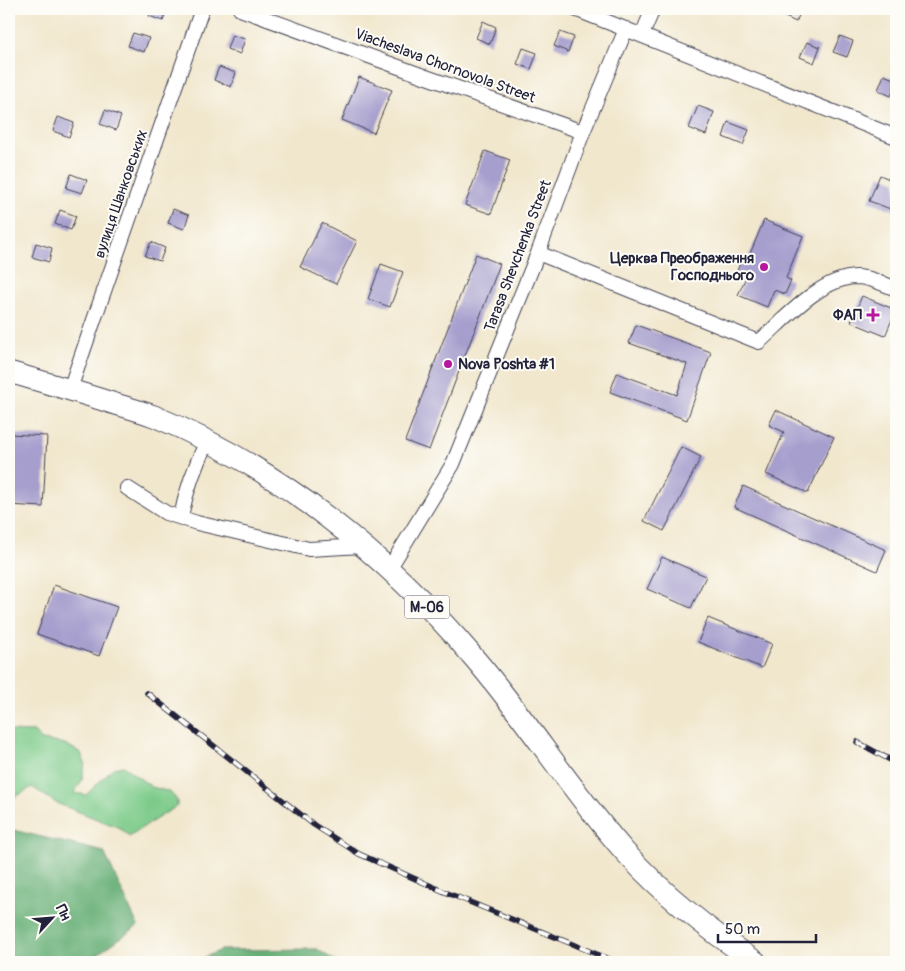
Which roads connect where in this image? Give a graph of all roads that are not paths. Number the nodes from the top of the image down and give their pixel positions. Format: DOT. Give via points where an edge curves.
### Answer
graph roads {
  1 [pos="202,9"];
  2 [pos="240,9"];
  3 [pos="575,9"];
  4 [pos="653,9"];
  5 [pos="626,29"];
  6 [pos="642,35"];
  7 [pos="583,132"];
  8 [pos="896,137"];
  9 [pos="538,253"];
  10 [pos="896,289"];
  11 [pos="9,372"];
  12 [pos="70,390"];
  13 [pos="207,441"];
  14 [pos="127,488"];
  15 [pos="181,517"];
  16 [pos="362,546"];
  17 [pos="388,569"];
  18 [pos="756,962"];
  1 -- 12 [label="street, вулиця Шанковських"];
  2 -- 7 [label="street, Viacheslava Chornovola Street"];
  3 -- 5 [label="street"];
  4 -- 6 [label="street"];
  5 -- 6 [label="street"];
  5 -- 7 [label="street, Tarasa Shevchenka Street"];
  6 -- 8 [label="street"];
  7 -- 9 [label="street, Tarasa Shevchenka Street"];
  9 -- 10 [label="street" via="759,342 814,292 835,282 856,277"];
  9 -- 17 [label="street, Tarasa Shevchenka Street" via="453,464"];
  11 -- 12 [label="highway, М-06"];
  12 -- 13 [label="highway, М-06" via="151,415"];
  13 -- 15 [label="street" via="185,494"];
  13 -- 16 [label="highway, М-06" via="295,494"];
  14 -- 15 [label="street" via="166,513"];
  15 -- 16 [label="street" via="309,549"];
  16 -- 17 [label="highway, М-06"];
  17 -- 18 [label="highway, М-06" via="474,658 626,852 670,897 718,937"];
}
